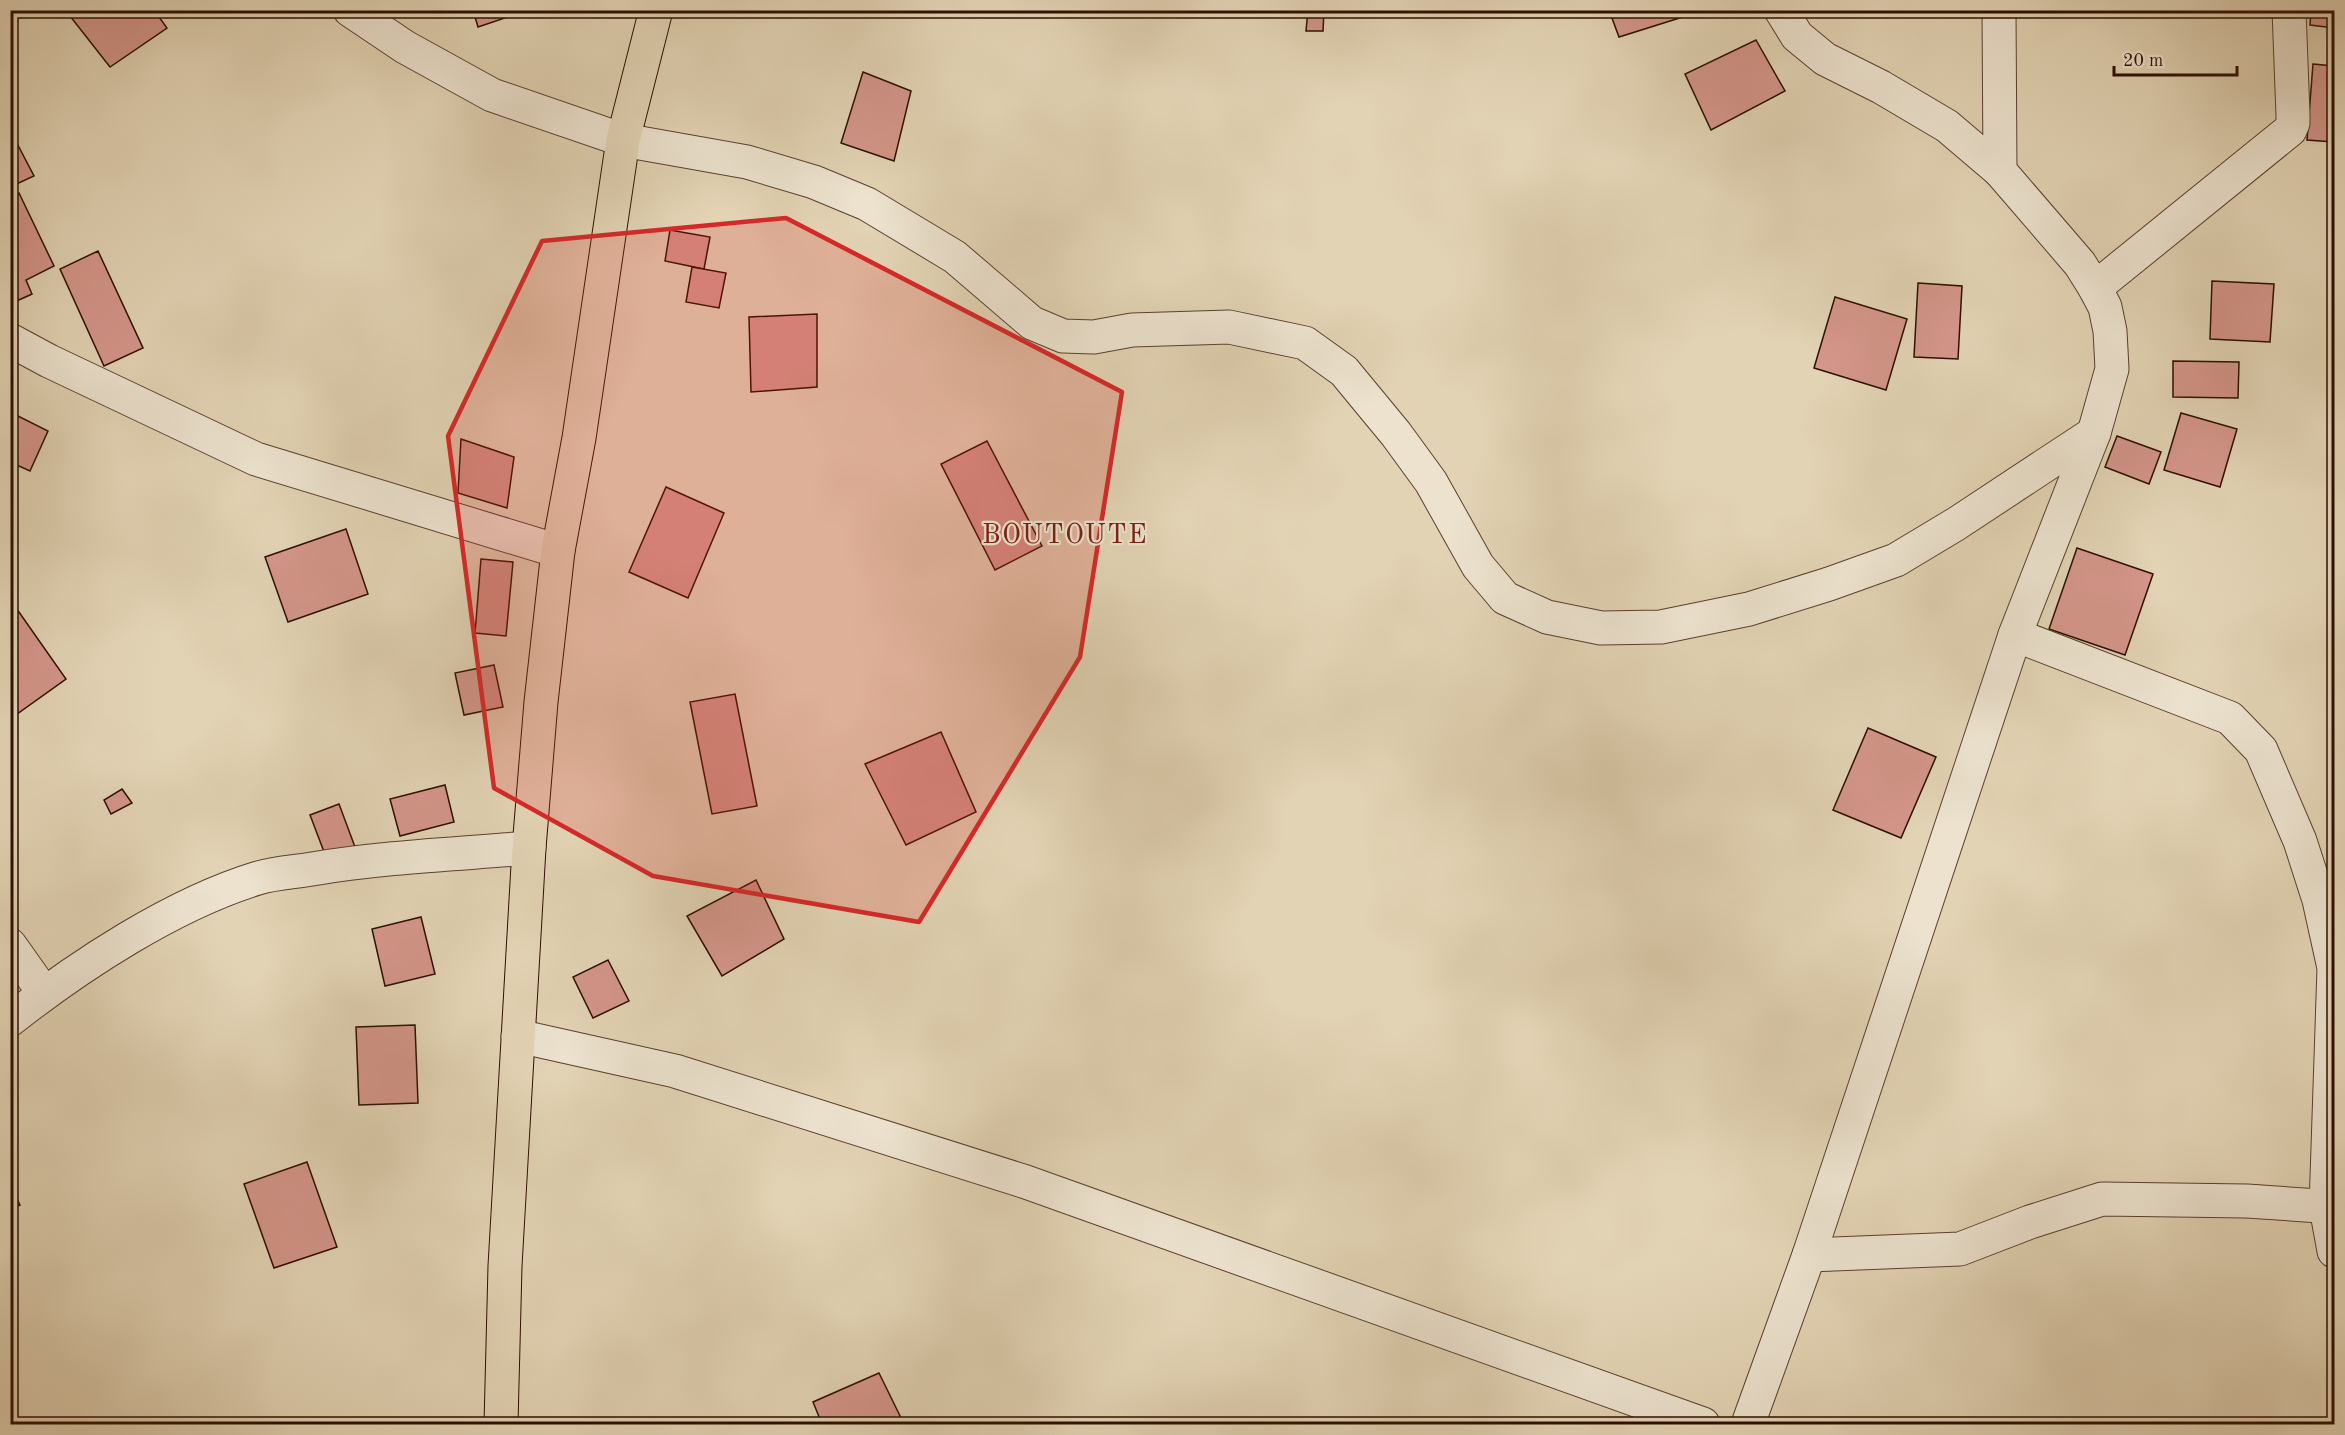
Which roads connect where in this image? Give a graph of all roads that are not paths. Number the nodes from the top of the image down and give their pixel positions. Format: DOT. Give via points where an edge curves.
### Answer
graph roads {
  1 [pos="350,10"];
  2 [pos="656,10"];
  3 [pos="1781,10"];
  4 [pos="1999,10"];
  5 [pos="2289,10"];
  6 [pos="623,140"];
  7 [pos="2000,171"];
  8 [pos="2095,288"];
  9 [pos="10,340"];
  10 [pos="2094,433"];
  11 [pos="558,550"];
  12 [pos="2015,635"];
  13 [pos="529,848"];
  14 [pos="10,945"];
  15 [pos="44,993"];
  16 [pos="10,1020"];
  17 [pos="518,1036"];
  18 [pos="2330,1207"];
  19 [pos="2334,1251"];
  20 [pos="1809,1255"];
  21 [pos="501,1425"];
  22 [pos="1703,1425"];
  23 [pos="1748,1425"];
  1 -- 6 [label="street" via="405,47 492,95"];
  2 -- 6 [label="main road"];
  3 -- 7 [label="street" via="1797,36 1825,60 1947,126"];
  4 -- 7 [label="street"];
  5 -- 8 [label="street" via="2293,116 2290,130"];
  6 -- 10 [label="street" via="747,162 814,182 867,204 955,257 1032,323 1063,336 1229,327 1305,343 1344,371 1396,434 1431,482 1478,566 1505,598 1547,617 1601,628 1661,627 1749,609 1896,560"];
  6 -- 11 [label="main road"];
  7 -- 8 [label="street" via="2080,264"];
  8 -- 10 [label="street" via="2105,307 2112,369"];
  9 -- 11 [label="street" via="255,459"];
  10 -- 12 [label="street"];
  11 -- 13 [label="main road"];
  12 -- 18 [label="street" via="2230,718 2261,750 2300,841 2319,900 2334,968"];
  12 -- 20 [label="street"];
  13 -- 15 [label="street" via="355,862 259,878 191,905 115,946"];
  13 -- 17 [label="main road"];
  14 -- 15 [label="street"];
  15 -- 16 [label="street"];
  17 -- 21 [label="main road"];
  17 -- 22 [label="street" via="675,1071 1026,1182"];
  18 -- 19 [label="street"];
  18 -- 20 [label="street" via="2247,1201 2102,1199 1960,1249"];
  20 -- 23 [label="street"];
}
